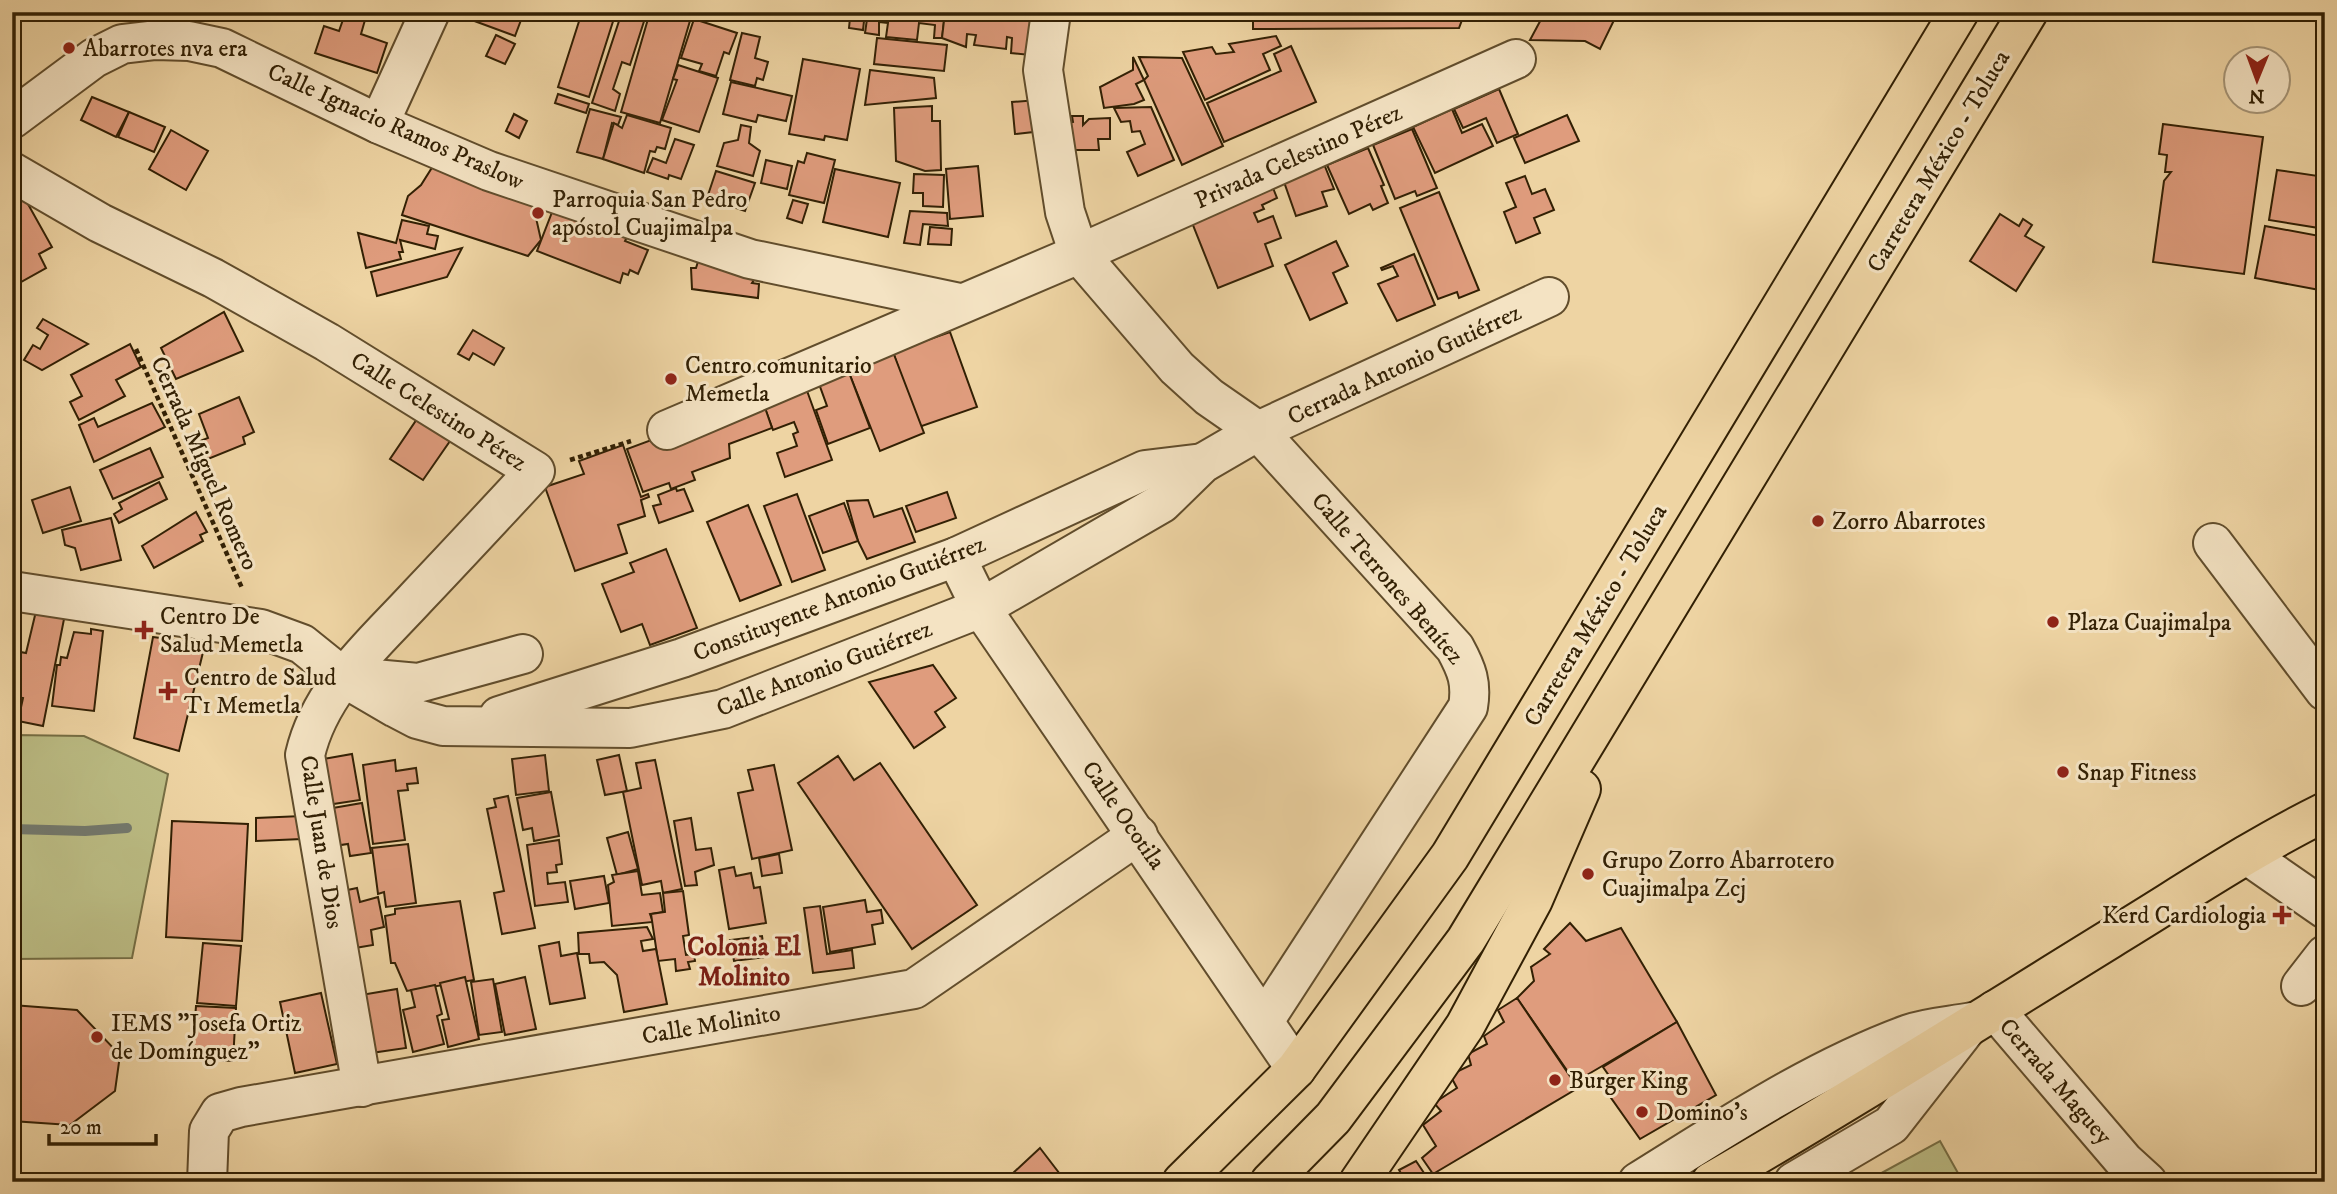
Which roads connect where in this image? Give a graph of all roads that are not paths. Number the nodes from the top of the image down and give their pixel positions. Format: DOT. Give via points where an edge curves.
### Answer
graph roads {
  1 [pos="430,12"];
  2 [pos="1051,12"];
  3 [pos="1959,12"];
  4 [pos="2028,12"];
  5 [pos="1516,59"];
  6 [pos="12,119"];
  7 [pos="379,124"];
  8 [pos="12,172"];
  9 [pos="1079,254"];
  10 [pos="1549,297"];
  11 [pos="960,303"];
  12 [pos="667,430"];
  13 [pos="1258,431"];
  14 [pos="1203,463"];
  15 [pos="535,471"];
  16 [pos="2213,542"];
  17 [pos="956,557"];
  18 [pos="12,592"];
  19 [pos="981,608"];
  20 [pos="1641,652"];
  21 [pos="523,654"];
  22 [pos="343,677"];
  23 [pos="2325,691"];
  24 [pos="471,726"];
  25 [pos="2325,812"];
  26 [pos="1138,835"];
  27 [pos="2254,850"];
  28 [pos="2325,892"];
  29 [pos="2325,909"];
  30 [pos="2325,955"];
  31 [pos="2301,986"];
  32 [pos="1983,1016"];
  33 [pos="1264,1021"];
  34 [pos="1296,1069"];
  35 [pos="362,1087"];
  36 [pos="206,1182"];
  37 [pos="1182,1182"];
  38 [pos="1270,1182"];
  39 [pos="1359,1182"];
  40 [pos="1638,1182"];
  41 [pos="1711,1182"];
  42 [pos="1794,1182"];
  43 [pos="2147,1182"];
  1 -- 7 [label="street"];
  2 -- 9 [label="street" via="1043,70 1065,212"];
  3 -- 34 [label="main road, Carretera México - Toluca" via="1450,856"];
  4 -- 20 [label="main road, Carretera México - Toluca"];
  5 -- 9 [label="street, Privada Celestino Pérez"];
  6 -- 7 [label="street, Calle Ignacio Ramos Praslow" via="94,58 122,44 156,40 222,48"];
  7 -- 11 [label="street, Calle Ignacio Ramos Praslow" via="489,171 750,259"];
  8 -- 15 [label="street, Calle Celestino Pérez" via="327,342"];
  9 -- 11 [label="street"];
  9 -- 13 [label="street, Calle Terrones Benítez" via="1177,368"];
  10 -- 13 [label="street, Cerrada Antonio Gutiérrez"];
  11 -- 12 [label="street"];
  13 -- 14 [label="street, Constituyente Antonio Gutiérrez"];
  13 -- 33 [label="street, Calle Terrones Benítez" via="1455,649 1471,687 1468,707"];
  14 -- 17 [label="street, Constituyente Antonio Gutiérrez" via="1145,470"];
  14 -- 19 [label="street, Constituyente Antonio Gutiérrez" via="1162,503"];
  15 -- 22 [label="street, Calle Juan de Dios"];
  16 -- 23 [label="street"];
  17 -- 19 [label="street, Calle Ocotila"];
  17 -- 24 [label="street, Constituyente Antonio Gutiérrez" via="682,657"];
  18 -- 22 [label="street, Calle Antonio Gutiérrez" via="261,629 302,644"];
  19 -- 24 [label="street, Calle Antonio Gutiérrez" via="723,709 630,728"];
  19 -- 26 [label="street, Calle Ocotila"];
  20 -- 38 [label="main road, Carretera México - Toluca" via="1466,940 1333,1118"];
  20 -- 39 [label="main road" via="1521,923 1465,1026"];
  21 -- 22 [label="street" via="418,683"];
  22 -- 24 [label="street, Calle Antonio Gutiérrez" via="417,719 443,726"];
  22 -- 35 [label="street, Calle Juan de Dios" via="317,716 305,755"];
  25 -- 27 [label="main road"];
  26 -- 33 [label="street, Calle Ocotila"];
  26 -- 35 [label="street, Calle Molinito" via="914,989"];
  27 -- 28 [label="street"];
  27 -- 29 [label="street"];
  27 -- 32 [label="main road"];
  30 -- 31 [label="street"];
  32 -- 40 [label="street" via="1911,1034 1844,1064 1754,1110"];
  32 -- 41 [label="main road" via="1858,1097"];
  32 -- 42 [label="street" via="1891,1125"];
  32 -- 43 [label="street, Cerrada Maguey"];
  33 -- 34 [label="street, Calle Ocotila"];
  34 -- 37 [label="main road, Carretera México - Toluca"];
  35 -- 36 [label="street, Calle Molinito" via="220,1113 209,1131"];
}
